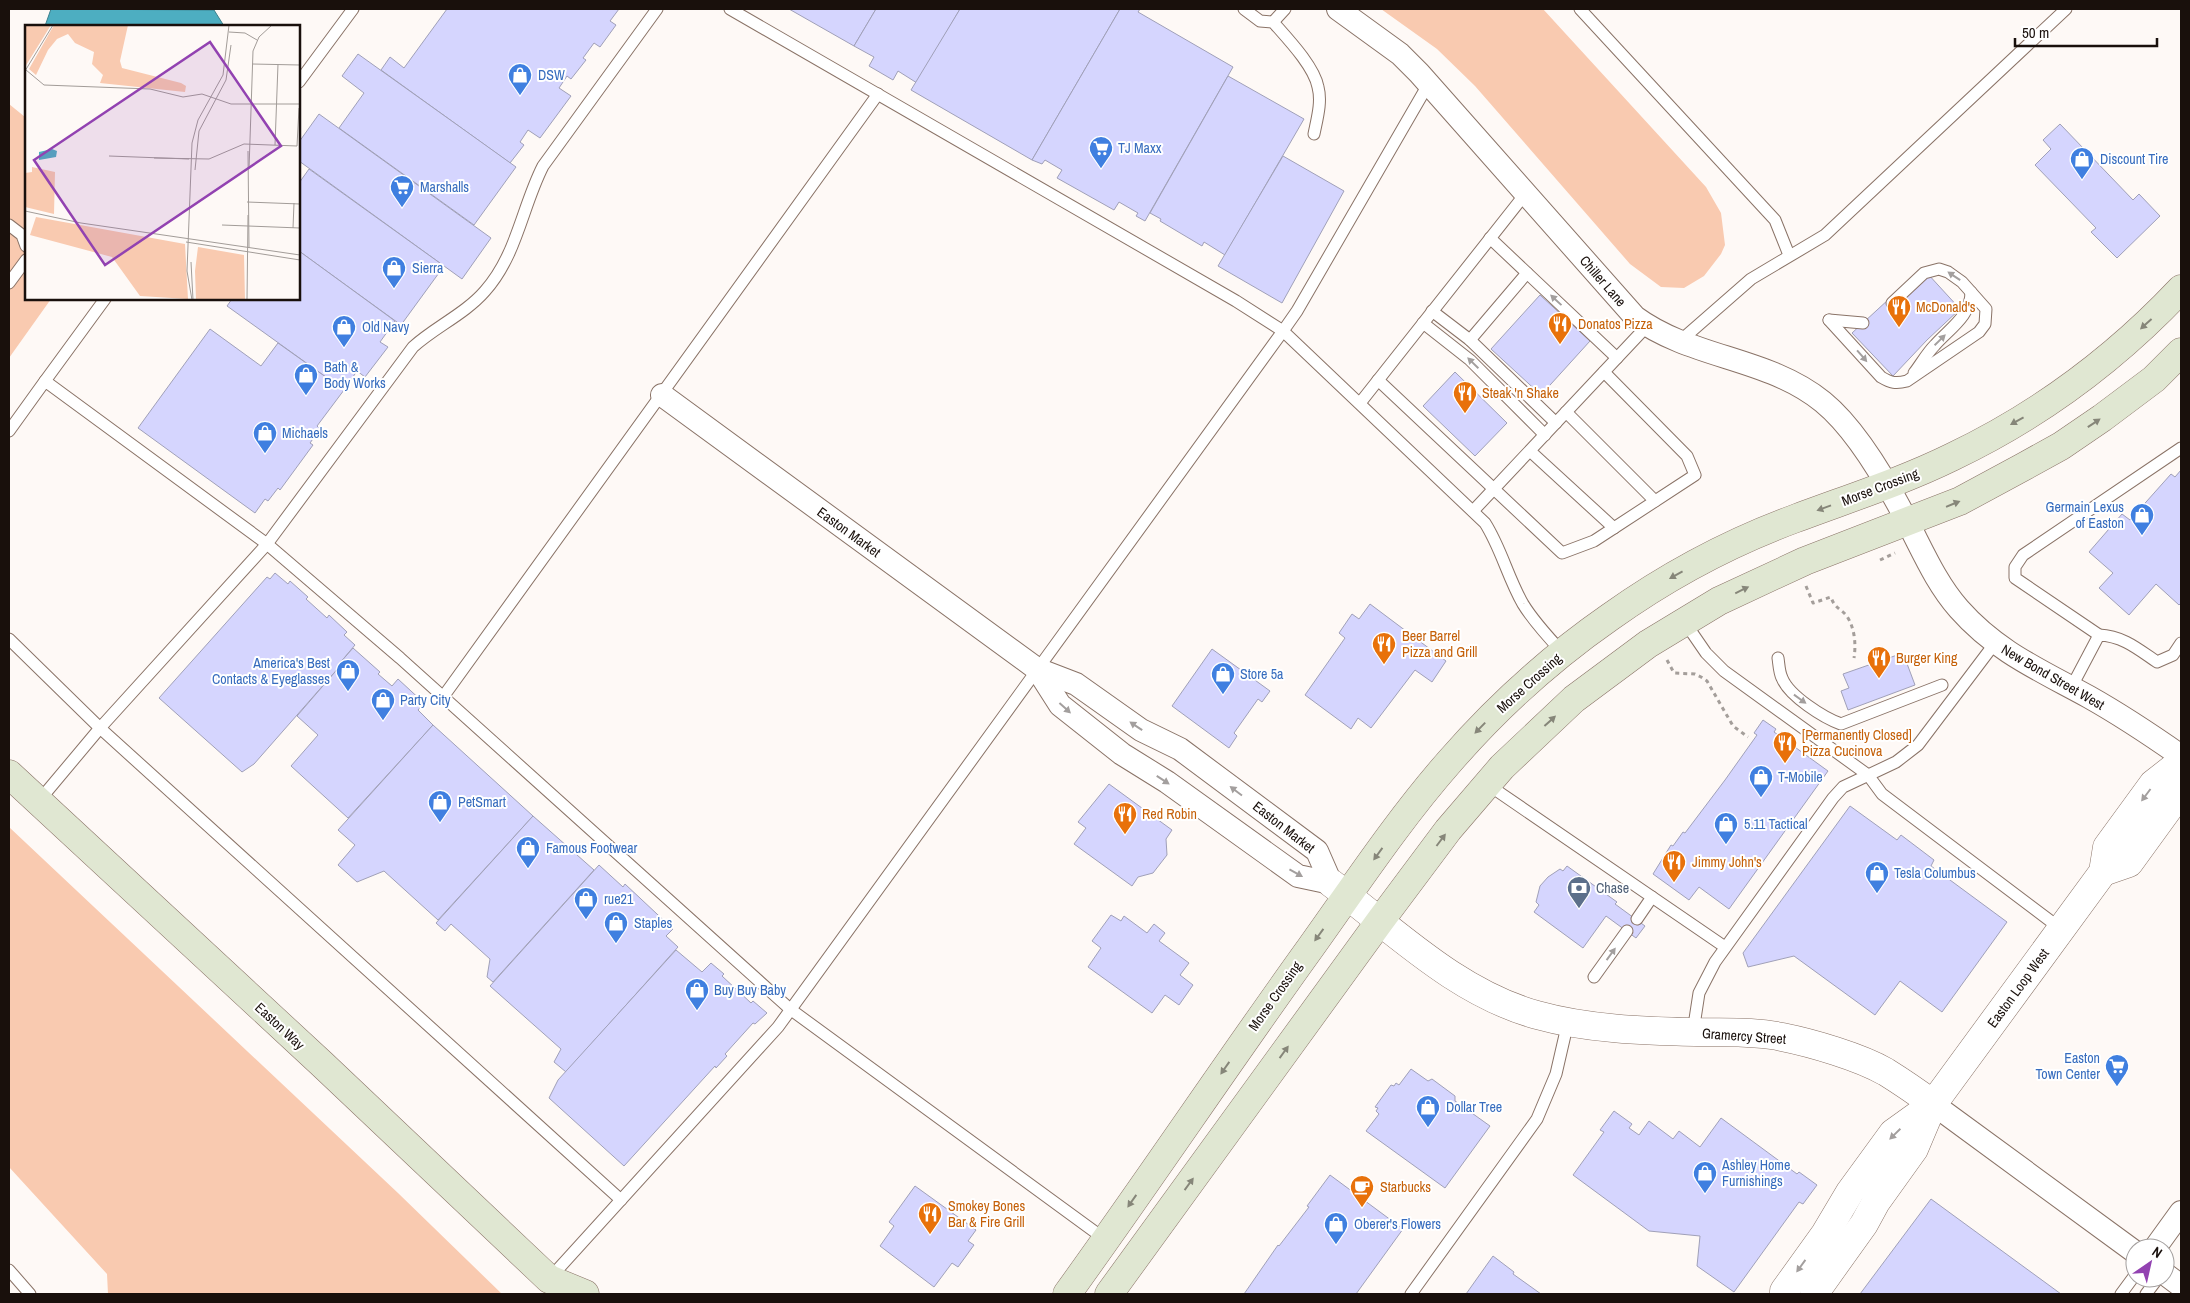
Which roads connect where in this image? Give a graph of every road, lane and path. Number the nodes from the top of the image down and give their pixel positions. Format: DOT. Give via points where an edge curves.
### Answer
graph roads {
  1 [pos="353,9"];
  2 [pos="657,9"];
  3 [pos="730,9"];
  4 [pos="1244,9"];
  5 [pos="1285,9"];
  6 [pos="1338,9"];
  7 [pos="1580,9"];
  8 [pos="2066,9"];
  9 [pos="1274,22"];
  10 [pos="300,81"];
  11 [pos="1429,83"];
  12 [pos="878,94"];
  13 [pos="1314,134"];
  14 [pos="1526,193"];
  15 [pos="9,225"];
  16 [pos="1490,238"];
  17 [pos="25,243"];
  18 [pos="1789,255"];
  19 [pos="25,261"];
  20 [pos="1527,272"];
  21 [pos="9,283"];
  22 [pos="2181,289"];
  23 [pos="1971,292"];
  24 [pos="104,300"];
  25 [pos="1892,302"];
  26 [pos="1432,311"];
  27 [pos="1423,323"];
  28 [pos="1863,323"];
  29 [pos="1647,326"];
  30 [pos="1283,331"];
  31 [pos="1470,340"];
  32 [pos="1679,342"];
  33 [pos="2181,352"];
  34 [pos="1617,358"];
  35 [pos="1604,372"];
  36 [pos="1910,379"];
  37 [pos="1378,380"];
  38 [pos="45,381"];
  39 [pos="662,395"];
  40 [pos="1360,403"];
  41 [pos="1566,412"];
  42 [pos="1556,423"];
  43 [pos="9,430"];
  44 [pos="1545,435"];
  45 [pos="2181,448"];
  46 [pos="1530,451"];
  47 [pos="1494,488"];
  48 [pos="1655,501"];
  49 [pos="1897,503"];
  50 [pos="1473,512"];
  51 [pos="1614,528"];
  52 [pos="267,544"];
  53 [pos="1895,553"];
  54 [pos="1880,560"];
  55 [pos="1806,585"];
  56 [pos="1684,621"];
  57 [pos="2099,635"];
  58 [pos="9,639"];
  59 [pos="2181,642"];
  60 [pos="1995,643"];
  61 [pos="1562,653"];
  62 [pos="1778,658"];
  63 [pos="1854,658"];
  64 [pos="1666,659"];
  65 [pos="1037,669"];
  66 [pos="1942,685"];
  67 [pos="2070,688"];
  68 [pos="443,696"];
  69 [pos="100,728"];
  70 [pos="1748,737"];
  71 [pos="2181,756"];
  72 [pos="2181,762"];
  73 [pos="9,774"];
  74 [pos="2181,774"];
  75 [pos="1868,775"];
  76 [pos="1488,784"];
  77 [pos="38,802"];
  78 [pos="2103,872"];
  79 [pos="1339,889"];
  80 [pos="1652,897"];
  81 [pos="1636,919"];
  82 [pos="1380,921"];
  83 [pos="2062,929"];
  84 [pos="1628,931"];
  85 [pos="1725,947"];
  86 [pos="1594,977"];
  87 [pos="790,1009"];
  88 [pos="1568,1022"];
  89 [pos="1693,1032"];
  90 [pos="1933,1104"];
  91 [pos="621,1200"];
  92 [pos="2181,1212"];
  93 [pos="2162,1238"];
  94 [pos="1106,1240"];
  95 [pos="2125,1245"];
  96 [pos="9,1270"];
  97 [pos="552,1287"];
  98 [pos="30,1294"];
  99 [pos="585,1294"];
  100 [pos="1067,1294"];
  101 [pos="1109,1294"];
  102 [pos="1412,1294"];
  103 [pos="1784,1294"];
  104 [pos="1814,1294"];
  1 -- 10 [label="lane"];
  2 -- 52 [label="lane" via="543,166 532,188 516,240 485,291 413,347"];
  3 -- 12 [label="lane"];
  4 -- 9 [label="lane" via="1260,21"];
  5 -- 9 [label="lane"];
  6 -- 11 [label="street, Chiller Lane" via="1400,54"];
  7 -- 18 [label="lane" via="1775,220"];
  8 -- 18 [label="lane" via="1825,235"];
  9 -- 13 [label="lane" via="1318,86 1319,106"];
  11 -- 14 [label="street, Chiller Lane"];
  11 -- 30 [label="lane"];
  12 -- 30 [label="lane"];
  12 -- 39 [label="lane"];
  14 -- 16 [label="lane"];
  14 -- 29 [label="street, Chiller Lane" via="1635,317"];
  15 -- 17 [label="lane" via="22,235"];
  16 -- 20 [label="lane"];
  16 -- 26 [label="lane"];
  18 -- 32 [label="lane" via="1751,279"];
  19 -- 21 [label="lane"];
  20 -- 31 [label="lane"];
  34 -- 20 [label="lane, one-way"];
  22 -- 49 [label="main road, Morse Crossing, one-way" via="2107,359 2025,417 1955,456"];
  23 -- 25 [label="lane, one-way" via="1962,282 1939,269 1924,273"];
  36 -- 23 [label="lane, one-way" via="1934,345 1965,314"];
  23 -- 36 [label="lane" via="1986,309 1987,316 1979,332"];
  24 -- 38 [label="lane"];
  26 -- 27 [label="lane"];
  26 -- 31 [label="lane"];
  27 -- 37 [label="lane"];
  44 -- 27 [label="lane, one-way" via="1470,360"];
  28 -- 36 [label="lane, one-way" via="1829,320 1881,377 1898,384"];
  29 -- 32 [label="street, Chiller Lane"];
  29 -- 34 [label="lane"];
  30 -- 40 [label="lane"];
  30 -- 65 [label="lane"];
  31 -- 42 [label="lane"];
  32 -- 49 [label="street, Chiller Lane" via="1766,369 1822,401 1854,437"];
  49 -- 33 [label="main road, Morse Crossing, one-way" via="1960,501 2061,446 2154,379"];
  34 -- 35 [label="lane"];
  35 -- 41 [label="lane"];
  35 -- 48 [label="lane" via="1687,456 1695,475"];
  37 -- 40 [label="lane"];
  37 -- 47 [label="lane"];
  38 -- 43 [label="lane"];
  38 -- 52 [label="lane"];
  39 -- 65 [label="street, Easton Market"];
  39 -- 68 [label="lane"];
  40 -- 50 [label="lane"];
  41 -- 42 [label="lane"];
  41 -- 48 [label="lane"];
  42 -- 44 [label="lane"];
  44 -- 46 [label="lane"];
  45 -- 57 [label="lane" via="2023,555 2015,568 2015,578"];
  46 -- 47 [label="lane"];
  46 -- 51 [label="lane"];
  47 -- 50 [label="lane"];
  47 -- 51 [label="lane" via="1562,553 1594,541"];
  48 -- 51 [label="lane"];
  56 -- 49 [label="main road, Morse Crossing, one-way" via="1774,574"];
  49 -- 60 [label="street, New Bond Street West" via="1946,592"];
  49 -- 61 [label="main road, Morse Crossing, one-way" via="1792,520 1697,564 1636,599"];
  50 -- 61 [label="lane" via="1495,539 1523,604"];
  52 -- 68 [label="lane"];
  52 -- 69 [label="lane"];
  53 -- 54 [label="path"];
  55 -- 63 [label="path" via="1813,603 1831,597 1834,606 1848,618 1856,643"];
  56 -- 75 [label="lane" via="1706,653 1724,671"];
  76 -- 56 [label="main road, Morse Crossing, one-way" via="1574,699"];
  57 -- 59 [label="lane" via="2128,642 2157,662 2173,655"];
  57 -- 67 [label="lane"];
  58 -- 69 [label="lane"];
  60 -- 67 [label="street, New Bond Street West"];
  60 -- 75 [label="lane" via="1918,745 1896,762"];
  61 -- 79 [label="main road, Morse Crossing, one-way" via="1507,701 1450,761"];
  62 -- 66 [label="lane, one-way" via="1782,678 1792,693 1830,720 1841,724"];
  64 -- 70 [label="path" via="1674,673 1695,674 1707,681 1733,726"];
  65 -- 79 [label="street, Easton Market, one-way" via="1060,705 1122,754 1167,782 1298,876"];
  79 -- 65 [label="street, Easton Market, one-way" via="1317,852 1180,749 1141,730 1076,684"];
  65 -- 87 [label="lane"];
  67 -- 71 [label="street, New Bond Street West" via="2130,721"];
  68 -- 87 [label="lane"];
  69 -- 77 [label="lane"];
  69 -- 91 [label="lane"];
  72 -- 78 [label="street, Easton Loop West, one-way" via="2153,784 2107,847"];
  73 -- 77 [label="main road, Easton Way"];
  74 -- 78 [label="street" via="2174,801 2129,863"];
  75 -- 83 [label="lane" via="1882,794"];
  75 -- 85 [label="lane" via="1848,784 1838,793"];
  76 -- 80 [label="lane"];
  82 -- 76 [label="main road, Morse Crossing, one-way" via="1448,830"];
  77 -- 97 [label="main road, Easton Way" via="322,1064"];
  78 -- 83 [label="street, Easton Loop West"];
  79 -- 82 [label="street, Gramercy Street"];
  79 -- 94 [label="main road, Morse Crossing, one-way" via="1265,1010"];
  80 -- 81 [label="lane"];
  80 -- 85 [label="lane"];
  82 -- 88 [label="street, Gramercy Street" via="1419,952 1473,987 1536,1015"];
  101 -- 82 [label="main road, Morse Crossing, one-way"];
  83 -- 90 [label="street, Easton Loop West"];
  86 -- 84 [label="lane, one-way"];
  85 -- 89 [label="lane" via="1699,994"];
  87 -- 91 [label="lane" via="778,1027"];
  87 -- 94 [label="lane"];
  88 -- 89 [label="street, Gramercy Street"];
  88 -- 102 [label="lane" via="1556,1074 1537,1119"];
  89 -- 90 [label="street, Gramercy Street" via="1757,1034 1806,1043 1885,1072"];
  90 -- 95 [label="street, Gramercy Street"];
  90 -- 103 [label="street, Easton Loop West, one-way" via="1893,1134 1850,1192"];
  90 -- 104 [label="street, Easton Loop West" via="1914,1149"];
  91 -- 97 [label="lane"];
  92 -- 93 [label="street"];
  94 -- 100 [label="main road, Morse Crossing"];
  96 -- 98 [label="lane"];
  97 -- 99 [label="main road, Easton Way"];
}
